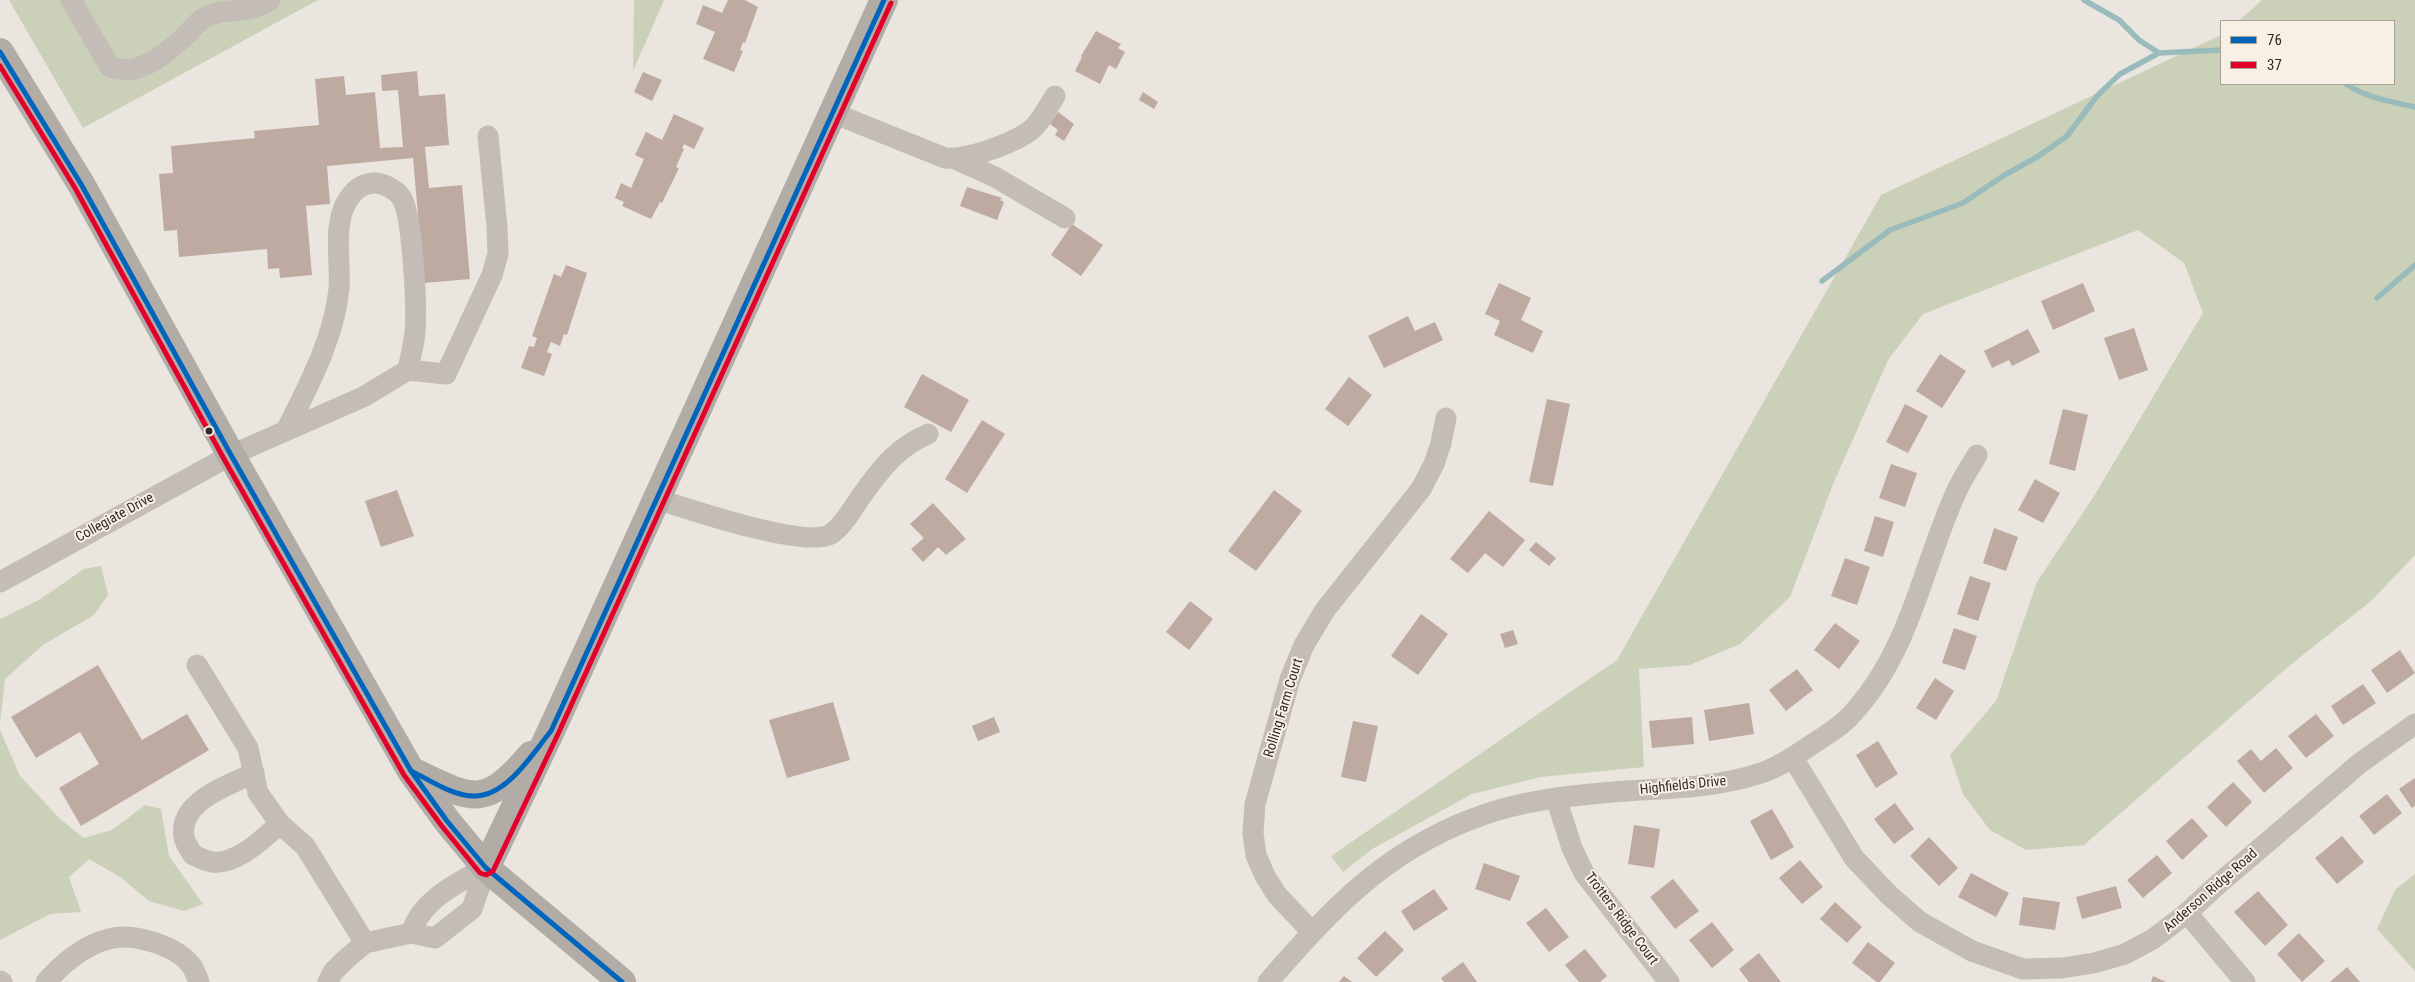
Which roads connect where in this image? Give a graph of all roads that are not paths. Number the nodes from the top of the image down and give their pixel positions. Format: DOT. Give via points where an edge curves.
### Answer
graph roads {
  1 [pos="71,0"];
  2 [pos="270,0"];
  3 [pos="884,0"];
  4 [pos="0,52"];
  5 [pos="1055,96"];
  6 [pos="833,113"];
  7 [pos="488,136"];
  8 [pos="955,159"];
  9 [pos="1065,218"];
  10 [pos="408,370"];
  11 [pos="1446,418"];
  12 [pos="286,430"];
  13 [pos="928,434"];
  14 [pos="231,455"];
  15 [pos="1977,455"];
  16 [pos="657,499"];
  17 [pos="0,582"];
  18 [pos="197,664"];
  19 [pos="2415,724"];
  20 [pos="551,731"];
  21 [pos="1793,758"];
  22 [pos="411,771"];
  23 [pos="254,773"];
  24 [pos="1556,798"];
  25 [pos="280,824"];
  26 [pos="486,868"];
  27 [pos="2187,913"];
  28 [pos="1312,932"];
  29 [pos="411,933"];
  30 [pos="365,943"];
  31 [pos="2021,975"];
  32 [pos="46,982"];
  33 [pos="198,982"];
  34 [pos="328,982"];
  35 [pos="622,982"];
  36 [pos="1268,982"];
  37 [pos="1669,982"];
  38 [pos="2245,982"];
  1 -- 2 [label="street" via="110,68 120,71 149,64 170,50 203,18 222,12 250,10"];
  3 -- 6 [label="main road"];
  4 -- 14 [label="main road" via="81,184"];
  5 -- 8 [label="street" via="1028,133 977,154"];
  6 -- 8 [label="street" via="945,158"];
  6 -- 16 [label="main road"];
  7 -- 10 [label="street" via="498,254 492,275 446,374"];
  8 -- 9 [label="street" via="995,177"];
  10 -- 12 [label="street, Collegiate Drive" via="363,397"];
  10 -- 12 [label="street" via="415,333 408,218 401,198 388,187 380,183 363,184 355,190 340,216 339,290 330,327 313,376"];
  11 -- 28 [label="street, Rolling Farm Court" via="1442,443 1421,489 1325,610 1304,645 1290,679 1255,804 1253,833 1262,869 1277,895"];
  12 -- 14 [label="street, Collegiate Drive"];
  13 -- 16 [label="street" via="911,442 885,464 841,524 823,537 793,536 717,518"];
  14 -- 17 [label="street, Collegiate Drive"];
  14 -- 22 [label="main road"];
  15 -- 21 [label="street, Highfields Drive" via="1954,495 1913,611 1878,684 1851,716"];
  16 -- 20 [label="main road"];
  18 -- 23 [label="street" via="248,748"];
  19 -- 27 [label="street, Anderson Ridge Road" via="2360,763"];
  20 -- 22 [label="main road" via="512,777 496,790 474,796"];
  20 -- 26 [label="main road"];
  21 -- 24 [label="street, Highfields Drive" via="1764,772 1731,782"];
  21 -- 31 [label="street, Anderson Ridge Road" via="1854,858 1889,895 1920,922"];
  22 -- 26 [label="main road"];
  23 -- 25 [label="street" via="258,793"];
  23 -- 25 [label="street" via="198,802 185,818 184,838 193,855 212,862 230,860 258,843"];
  24 -- 28 [label="street, Highfields Drive" via="1473,818 1431,837 1388,862"];
  24 -- 37 [label="street, Trotters Ridge Court" via="1584,873"];
  25 -- 30 [label="street" via="305,846"];
  26 -- 29 [label="street" via="455,883 415,921"];
  26 -- 29 [label="street" via="472,909 435,938"];
  26 -- 35 [label="main road"];
  27 -- 31 [label="street, Anderson Ridge Road" via="2153,939 2125,954 2094,963"];
  27 -- 38 [label="street"];
  28 -- 36 [label="street, Highfields Drive"];
  29 -- 30 [label="street"];
  30 -- 34 [label="street" via="333,972"];
  32 -- 33 [label="street" via="80,951 110,938 139,939 169,948 192,967"];
}
